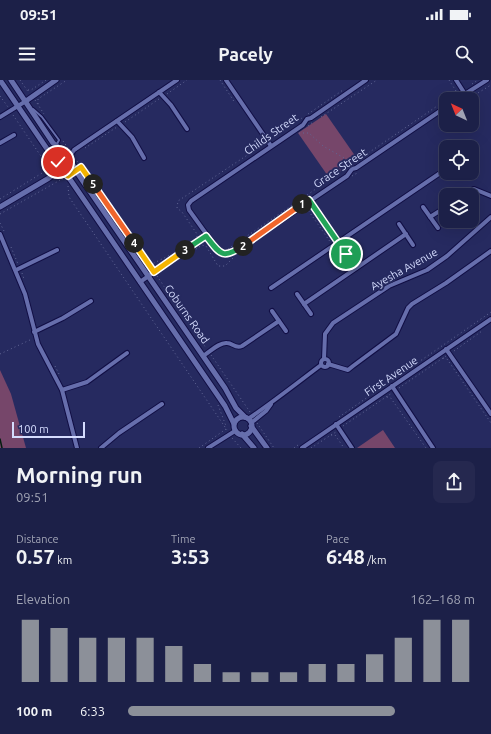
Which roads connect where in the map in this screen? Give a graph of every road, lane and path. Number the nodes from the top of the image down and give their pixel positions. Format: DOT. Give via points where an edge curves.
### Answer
graph roads {
  1 [pos="0,80"];
  2 [pos="12,80"];
  3 [pos="20,80"];
  4 [pos="46,80"];
  5 [pos="56,80"];
  6 [pos="67,80"];
  7 [pos="177,80"];
  8 [pos="187,80"];
  9 [pos="220,80"];
  10 [pos="226,80"];
  11 [pos="366,80"];
  12 [pos="377,80"];
  13 [pos="449,80"];
  14 [pos="456,80"];
  15 [pos="487,80"];
  16 [pos="491,85"];
  17 [pos="28,90"];
  18 [pos="159,92"];
  19 [pos="456,92"];
  20 [pos="464,92"];
  21 [pos="468,92"];
  22 [pos="479,92"];
  23 [pos="0,96"];
  24 [pos="163,96"];
  25 [pos="32,97"];
  26 [pos="27,103"];
  27 [pos="38,105"];
  28 [pos="237,105"];
  29 [pos="439,105"];
  30 [pos="17,106"];
  31 [pos="10,111"];
  32 [pos="439,112"];
  33 [pos="46,117"];
  34 [pos="0,118"];
  35 [pos="119,123"];
  36 [pos="187,129"];
  37 [pos="14,135"];
  38 [pos="261,139"];
  39 [pos="63,140"];
  40 [pos="0,143"];
  41 [pos="262,145"];
  42 [pos="271,146"];
  43 [pos="83,150"];
  44 [pos="70,156"];
  45 [pos="144,158"];
  46 [pos="354,163"];
  47 [pos="48,169"];
  48 [pos="79,169"];
  49 [pos="63,170"];
  50 [pos="55,174"];
  51 [pos="439,174"];
  52 [pos="63,179"];
  53 [pos="479,191"];
  54 [pos="491,196"];
  55 [pos="0,199"];
  56 [pos="309,200"];
  57 [pos="0,207"];
  58 [pos="423,207"];
  59 [pos="439,212"];
  60 [pos="0,214"];
  61 [pos="491,217"];
  62 [pos="430,218"];
  63 [pos="0,223"];
  64 [pos="398,224"];
  65 [pos="438,228"];
  66 [pos="0,234"];
  67 [pos="406,234"];
  68 [pos="6,236"];
  69 [pos="206,236"];
  70 [pos="9,242"];
  71 [pos="338,242"];
  72 [pos="413,245"];
  73 [pos="57,250"];
  74 [pos="491,251"];
  75 [pos="224,253"];
  76 [pos="356,268"];
  77 [pos="18,269"];
  78 [pos="154,272"];
  79 [pos="148,276"];
  80 [pos="24,280"];
  81 [pos="140,282"];
  82 [pos="271,288"];
  83 [pos="297,294"];
  84 [pos="91,301"];
  85 [pos="304,304"];
  86 [pos="272,311"];
  87 [pos="491,312"];
  88 [pos="311,314"];
  89 [pos="491,319"];
  90 [pos="279,321"];
  91 [pos="485,329"];
  92 [pos="286,331"];
  93 [pos="34,332"];
  94 [pos="36,337"];
  95 [pos="446,349"];
  96 [pos="209,352"];
  97 [pos="127,353"];
  98 [pos="0,354"];
  99 [pos="450,354"];
  100 [pos="203,356"];
  101 [pos="443,358"];
  102 [pos="324,359"];
  103 [pos="52,361"];
  104 [pos="328,364"];
  105 [pos="321,365"];
  106 [pos="61,379"];
  107 [pos="392,386"];
  108 [pos="62,390"];
  109 [pos="395,391"];
  110 [pos="218,396"];
  111 [pos="386,397"];
  112 [pos="162,404"];
  113 [pos="491,414"];
  114 [pos="338,418"];
  115 [pos="251,420"];
  116 [pos="234,424"];
  117 [pos="336,424"];
  118 [pos="491,424"];
  119 [pos="227,429"];
  120 [pos="339,429"];
  121 [pos="235,430"];
  122 [pos="230,434"];
  123 [pos="242,434"];
  124 [pos="331,435"];
  125 [pos="301,446"];
  126 [pos="77,448"];
  127 [pos="101,448"];
  128 [pos="199,448"];
  129 [pos="208,448"];
  130 [pos="241,448"];
  131 [pos="254,448"];
  132 [pos="267,448"];
  133 [pos="274,448"];
  134 [pos="294,448"];
  135 [pos="311,448"];
  136 [pos="344,448"];
  137 [pos="352,448"];
  138 [pos="426,448"];
  139 [pos="433,448"];
  1 -- 30 [label="street, Coburns Road"];
  2 -- 26 [label="street, Coburns Road"];
  3 -- 17 [label="path"];
  4 -- 17 [label="path"];
  5 -- 25 [label="street"];
  6 -- 27 [label="path" via="38,99"];
  7 -- 18 [label="street"];
  8 -- 24 [label="path"];
  9 -- 28 [label="path"];
  10 -- 42 [label="street"];
  11 -- 42 [label="street, Childs Street"];
  12 -- 46 [label="path" via="297,133 309,133 323,146"];
  13 -- 19 [label="path"];
  14 -- 20 [label="street"];
  15 -- 21 [label="street"];
  16 -- 22 [label="path"];
  17 -- 25 [label="path"];
  18 -- 24 [label="street"];
  18 -- 35 [label="street"];
  23 -- 31 [label="path"];
  24 -- 35 [label="path"];
  24 -- 36 [label="street"];
  25 -- 26 [label="street"];
  25 -- 27 [label="path"];
  26 -- 30 [label="street"];
  26 -- 44 [label="street, Coburns Road" via="56,146"];
  27 -- 33 [label="path"];
  29 -- 46 [label="path"];
  30 -- 31 [label="street"];
  30 -- 49 [label="street, Coburns Road"];
  31 -- 34 [label="street"];
  31 -- 47 [label="path" via="45,160"];
  32 -- 56 [label="street, Grace Street"];
  35 -- 43 [label="path"];
  35 -- 44 [label="street"];
  35 -- 45 [label="street" via="132,137"];
  37 -- 40 [label="street"];
  38 -- 41 [label="path"];
  39 -- 44 [label="path"];
  42 -- 69 [label="street, Childs Street" via="188,205"];
  44 -- 48 [label="street, Coburns Road"];
  44 -- 48 [label="path"];
  44 -- 49 [label="street" via="70,168"];
  44 -- 49 [label="street" via="61,156"];
  46 -- 75 [label="path"];
  47 -- 50 [label="path"];
  47 -- 55 [label="path"];
  48 -- 78 [label="path"];
  48 -- 79 [label="street, Coburns Road"];
  49 -- 50 [label="street"];
  49 -- 52 [label="path"];
  49 -- 81 [label="street, Coburns Road"];
  50 -- 52 [label="path"];
  50 -- 57 [label="street"];
  51 -- 71 [label="street"];
  52 -- 60 [label="path"];
  52 -- 119 [label="path" via="68,185 70,198 98,241"];
  53 -- 54 [label="street"];
  56 -- 71 [label="street"];
  56 -- 75 [label="street, Grace Street" via="234,252"];
  58 -- 62 [label="street"];
  59 -- 62 [label="street"];
  61 -- 102 [label="street, Ayesha Avenue" via="427,270 389,286 333,323 325,334"];
  62 -- 65 [label="street"];
  63 -- 68 [label="path"];
  64 -- 67 [label="street"];
  66 -- 77 [label="street"];
  67 -- 72 [label="street"];
  67 -- 76 [label="street"];
  69 -- 75 [label="street" via="220,253"];
  69 -- 78 [label="street"];
  70 -- 77 [label="path"];
  71 -- 76 [label="street"];
  71 -- 82 [label="street"];
  73 -- 77 [label="street"];
  74 -- 104 [label="street, Ayesha Avenue" via="412,304 396,334 348,370"];
  76 -- 85 [label="street"];
  77 -- 80 [label="path"];
  77 -- 93 [label="street"];
  78 -- 79 [label="street"];
  78 -- 96 [label="path"];
  79 -- 81 [label="street"];
  79 -- 100 [label="street, Coburns Road"];
  81 -- 110 [label="street, Coburns Road"];
  83 -- 85 [label="street"];
  84 -- 93 [label="street"];
  85 -- 88 [label="street"];
  86 -- 90 [label="street"];
  87 -- 114 [label="path"];
  89 -- 95 [label="street, First Avenue"];
  90 -- 92 [label="street"];
  90 -- 96 [label="street" via="242,346 236,347 226,343"];
  91 -- 99 [label="path"];
  93 -- 94 [label="street"];
  94 -- 98 [label="path"];
  94 -- 108 [label="street"];
  95 -- 99 [label="street"];
  95 -- 107 [label="street, First Avenue"];
  96 -- 100 [label="street"];
  96 -- 115 [label="path"];
  97 -- 108 [label="street" via="87,382"];
  99 -- 101 [label="path"];
  99 -- 113 [label="street"];
  100 -- 115 [label="street, Coburns Road" via="236,408"];
  101 -- 109 [label="path"];
  101 -- 118 [label="path" via="447,359"];
  102 -- 104 [label="street"];
  102 -- 105 [label="street, Ayesha Avenue"];
  103 -- 106 [label="path"];
  104 -- 105 [label="street, Ayesha Avenue" via="324,367"];
  105 -- 115 [label="street, Ayesha Avenue" via="282,393"];
  107 -- 109 [label="street"];
  107 -- 117 [label="street, First Avenue"];
  108 -- 126 [label="street"];
  109 -- 111 [label="path"];
  109 -- 139 [label="street"];
  110 -- 116 [label="street, Coburns Road"];
  110 -- 119 [label="path" via="218,407"];
  111 -- 120 [label="path"];
  111 -- 138 [label="path" via="390,397"];
  112 -- 127 [label="street"];
  115 -- 116 [label="street" via="237,419"];
  115 -- 123 [label="street" via="250,431"];
  115 -- 132 [label="street, Coburns Road"];
  115 -- 133 [label="path"];
  116 -- 121 [label="street"];
  117 -- 120 [label="street"];
  117 -- 125 [label="street, First Avenue"];
  119 -- 122 [label="path"];
  119 -- 128 [label="path"];
  120 -- 124 [label="path"];
  120 -- 137 [label="street"];
  121 -- 122 [label="street"];
  121 -- 123 [label="street"];
  122 -- 129 [label="street"];
  122 -- 130 [label="path"];
  123 -- 131 [label="street"];
  124 -- 135 [label="path"];
  124 -- 136 [label="path" via="335,435"];
  125 -- 134 [label="path"];
}
